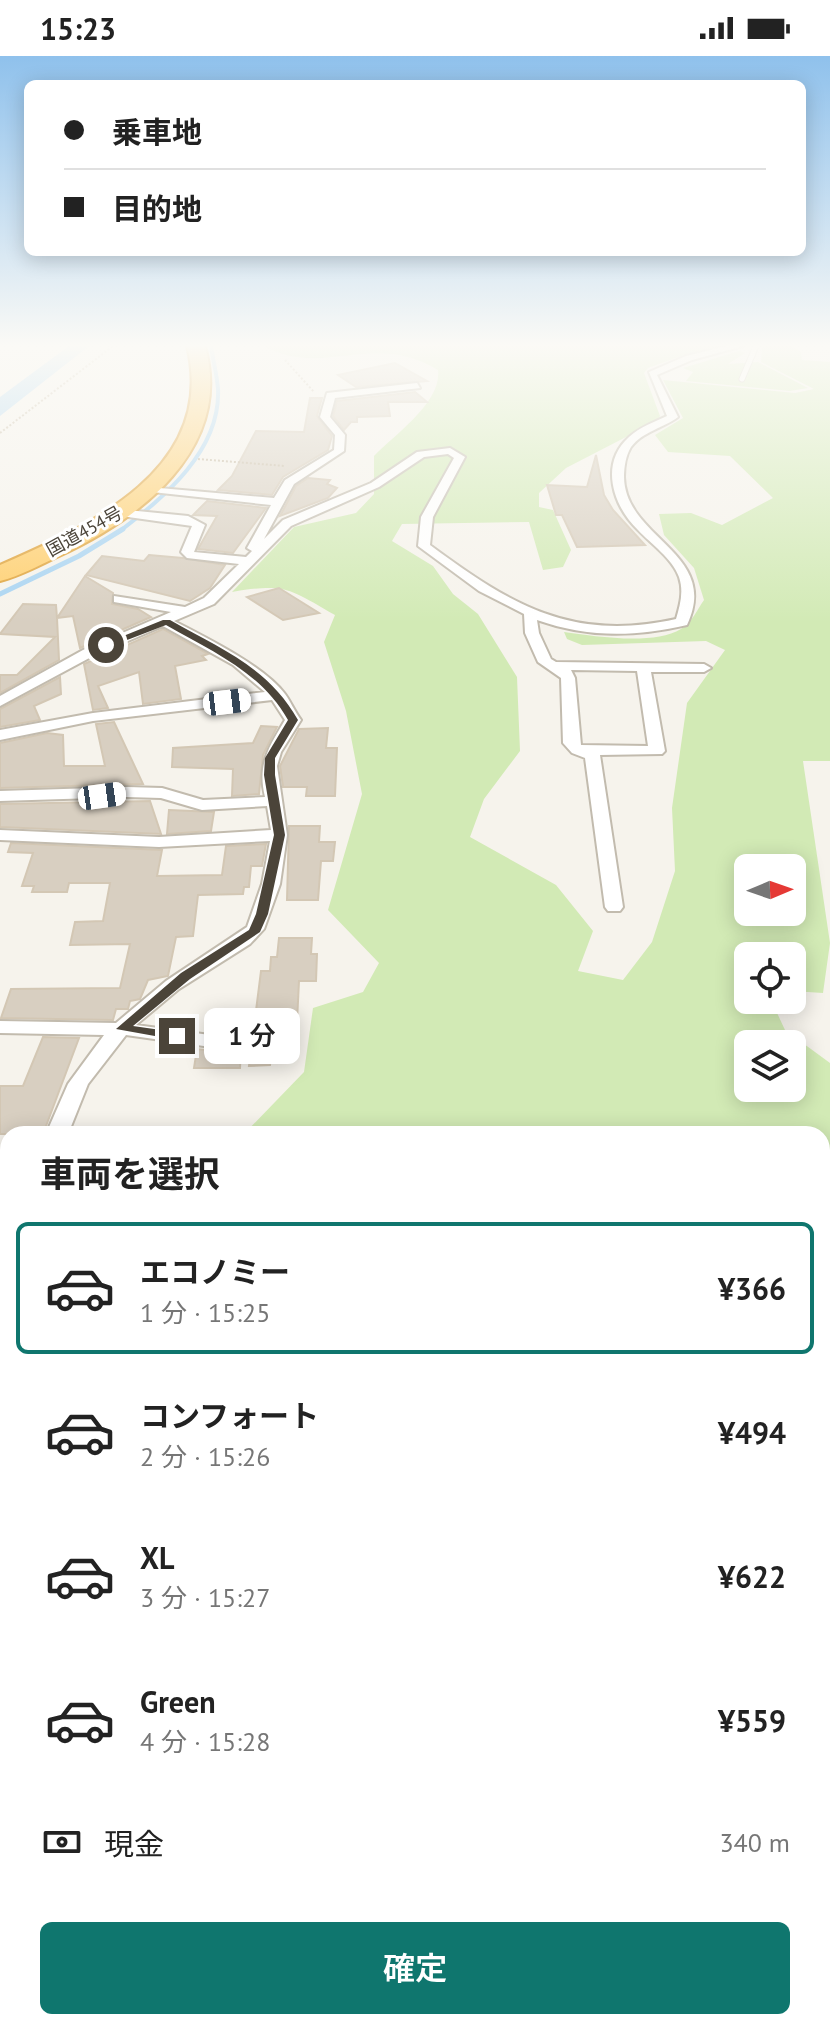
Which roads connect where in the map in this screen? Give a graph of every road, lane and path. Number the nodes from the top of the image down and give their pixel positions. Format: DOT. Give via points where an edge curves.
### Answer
graph roads {
  1 [pos="186,438"];
  2 [pos="340,438"];
  3 [pos="634,438"];
  4 [pos="179,459"];
  5 [pos="311,469"];
  6 [pos="152,489"];
  7 [pos="279,502"];
  8 [pos="121,512"];
  9 [pos="246,563"];
  10 [pos="0,574"];
  11 [pos="119,599"];
  12 [pos="187,611"];
  13 [pos="530,615"];
  14 [pos="166,622"];
  15 [pos="553,666"];
  16 [pos="643,667"];
  17 [pos="704,668"];
  18 [pos="279,695"];
  19 [pos="0,702"];
  20 [pos="0,735"];
  21 [pos="577,750"];
  22 [pos="0,796"];
  23 [pos="275,801"];
  24 [pos="0,835"];
  25 [pos="279,835"];
  26 [pos="614,907"];
  27 [pos="0,1027"];
  28 [pos="123,1029"];
  29 [pos="232,1044"];
  30 [pos="59,1126"];
  1 -- 4 [label="highway, 国道454号"];
  2 -- 5 [label="street" via="339,451"];
  3 -- 13 [label="street" via="622,453 615,484 618,498 685,573 691,603 682,622 654,631 618,633"];
  4 -- 5 [label="path"];
  4 -- 6 [label="highway, 国道454号"];
  5 -- 7 [label="street" via="289,482"];
  6 -- 7 [label="street"];
  6 -- 8 [label="highway, 国道454号"];
  7 -- 9 [label="street"];
  8 -- 9 [label="street" via="188,520 199,525 188,544 191,555"];
  8 -- 10 [label="highway, 国道454号"];
  9 -- 12 [label="street" via="209,601"];
  9 -- 13 [label="street" via="287,523 375,485 421,454 450,451 460,457 429,508 424,546 479,589"];
  11 -- 12 [label="street"];
  12 -- 14 [label="street"];
  13 -- 15 [label="street" via="545,662"];
  14 -- 18 [label="street" via="250,669"];
  14 -- 19 [label="street" via="88,653"];
  15 -- 16 [label="street"];
  15 -- 21 [label="street" via="568,678 571,743"];
  16 -- 17 [label="street"];
  16 -- 21 [label="street" via="657,751"];
  18 -- 20 [label="street" via="93,717"];
  18 -- 23 [label="street" via="293,720 270,758"];
  21 -- 26 [label="street" via="592,755"];
  22 -- 23 [label="street" via="150,793 202,805"];
  23 -- 25 [label="street"];
  24 -- 25 [label="street" via="159,842"];
  25 -- 28 [label="street" via="254,932 185,976"];
  27 -- 28 [label="street"];
  28 -- 29 [label="street"];
  28 -- 30 [label="street" via="87,1065"];
}
